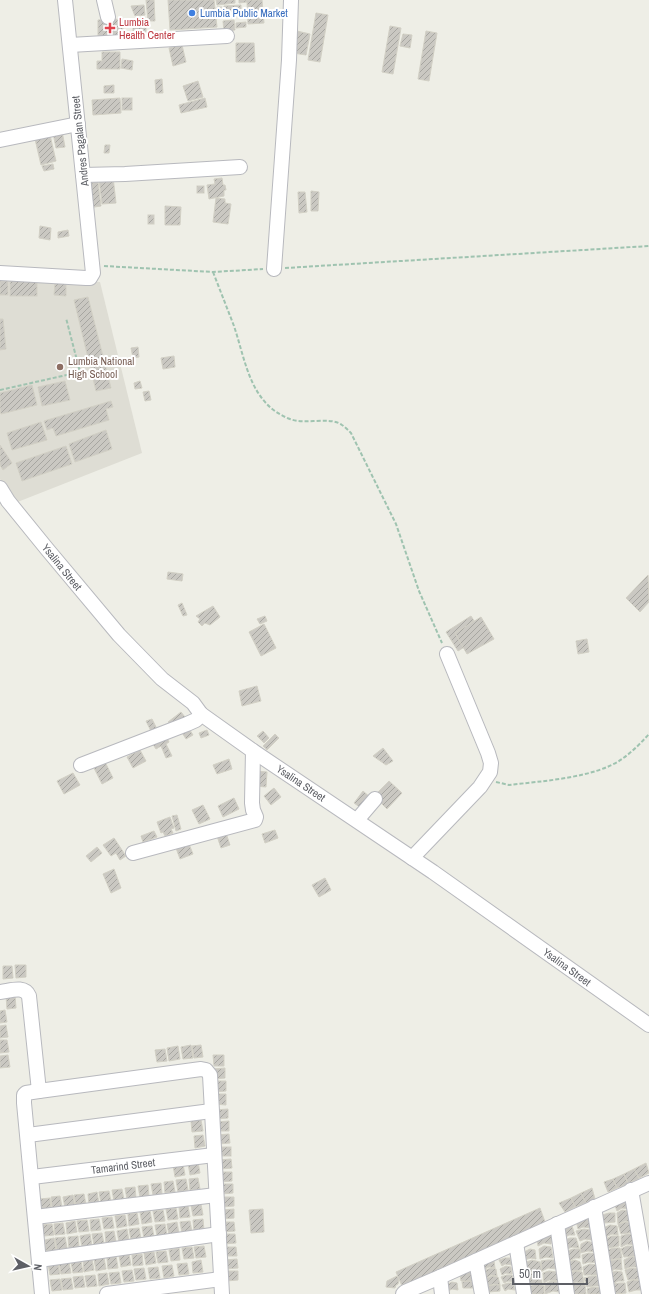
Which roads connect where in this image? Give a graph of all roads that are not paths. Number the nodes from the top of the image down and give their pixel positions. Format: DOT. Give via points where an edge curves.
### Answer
graph roads {
  1 [pos="65,0"];
  2 [pos="104,0"];
  3 [pos="291,0"];
  4 [pos="108,17"];
  5 [pos="228,36"];
  6 [pos="70,45"];
  7 [pos="78,124"];
  8 [pos="0,140"];
  9 [pos="240,167"];
  10 [pos="83,174"];
  11 [pos="274,269"];
  12 [pos="0,273"];
  13 [pos="0,488"];
  14 [pos="447,654"];
  15 [pos="201,714"];
  16 [pos="253,751"];
  17 [pos="81,766"];
  18 [pos="375,799"];
  19 [pos="356,820"];
  20 [pos="133,853"];
  21 [pos="412,858"];
  22 [pos="0,992"];
  23 [pos="649,1025"];
  24 [pos="39,1091"];
  25 [pos="211,1111"];
  26 [pos="28,1135"];
  27 [pos="214,1155"];
  28 [pos="32,1178"];
  29 [pos="649,1183"];
  30 [pos="631,1190"];
  31 [pos="216,1195"];
  32 [pos="594,1207"];
  33 [pos="35,1217"];
  34 [pos="557,1224"];
  35 [pos="644,1227"];
  36 [pos="219,1234"];
  37 [pos="516,1243"];
  38 [pos="39,1260"];
  39 [pos="476,1261"];
  40 [pos="440,1277"];
  41 [pos="221,1279"];
  42 [pos="649,1293"];
  43 [pos="42,1294"];
  44 [pos="107,1294"];
  45 [pos="222,1294"];
  46 [pos="403,1294"];
  47 [pos="442,1294"];
  48 [pos="482,1294"];
  49 [pos="524,1294"];
  50 [pos="567,1294"];
  51 [pos="608,1294"];
  1 -- 6 [label="street, Andres Pagalan Street"];
  2 -- 4 [label="street"];
  3 -- 11 [label="street"];
  5 -- 6 [label="street"];
  6 -- 7 [label="street, Andres Pagalan Street"];
  7 -- 8 [label="street"];
  7 -- 10 [label="street, Andres Pagalan Street"];
  9 -- 10 [label="street"];
  10 -- 12 [label="street, Andres Pagalan Street" via="93,273 90,278"];
  13 -- 15 [label="street, Ysalina Street" via="47,550 114,629 156,673 193,703"];
  14 -- 21 [label="street" via="488,753 490,772 480,787"];
  15 -- 16 [label="street, Ysalina Street"];
  15 -- 17 [label="street" via="187,724"];
  16 -- 19 [label="street, Ysalina Street"];
  16 -- 20 [label="street" via="252,803 255,820"];
  18 -- 19 [label="street"];
  19 -- 21 [label="street, Ysalina Street"];
  21 -- 23 [label="street, Ysalina Street"];
  22 -- 24 [label="street" via="22,989 29,996"];
  24 -- 25 [label="street" via="201,1069 210,1074"];
  24 -- 26 [label="street" via="24,1095"];
  25 -- 26 [label="street"];
  25 -- 27 [label="street"];
  26 -- 28 [label="street"];
  27 -- 28 [label="street, Tamarind Street"];
  27 -- 31 [label="street"];
  28 -- 33 [label="street"];
  29 -- 30 [label="street"];
  30 -- 32 [label="street"];
  30 -- 35 [label="street"];
  31 -- 33 [label="street"];
  31 -- 36 [label="street"];
  32 -- 34 [label="street"];
  32 -- 51 [label="street"];
  33 -- 38 [label="street"];
  34 -- 37 [label="street"];
  34 -- 50 [label="street"];
  35 -- 42 [label="street"];
  36 -- 38 [label="street"];
  36 -- 41 [label="street"];
  37 -- 39 [label="street"];
  37 -- 49 [label="street"];
  38 -- 43 [label="street"];
  39 -- 40 [label="street"];
  39 -- 48 [label="street"];
  40 -- 46 [label="street"];
  40 -- 47 [label="street"];
  41 -- 44 [label="street"];
  41 -- 45 [label="street"];
}
